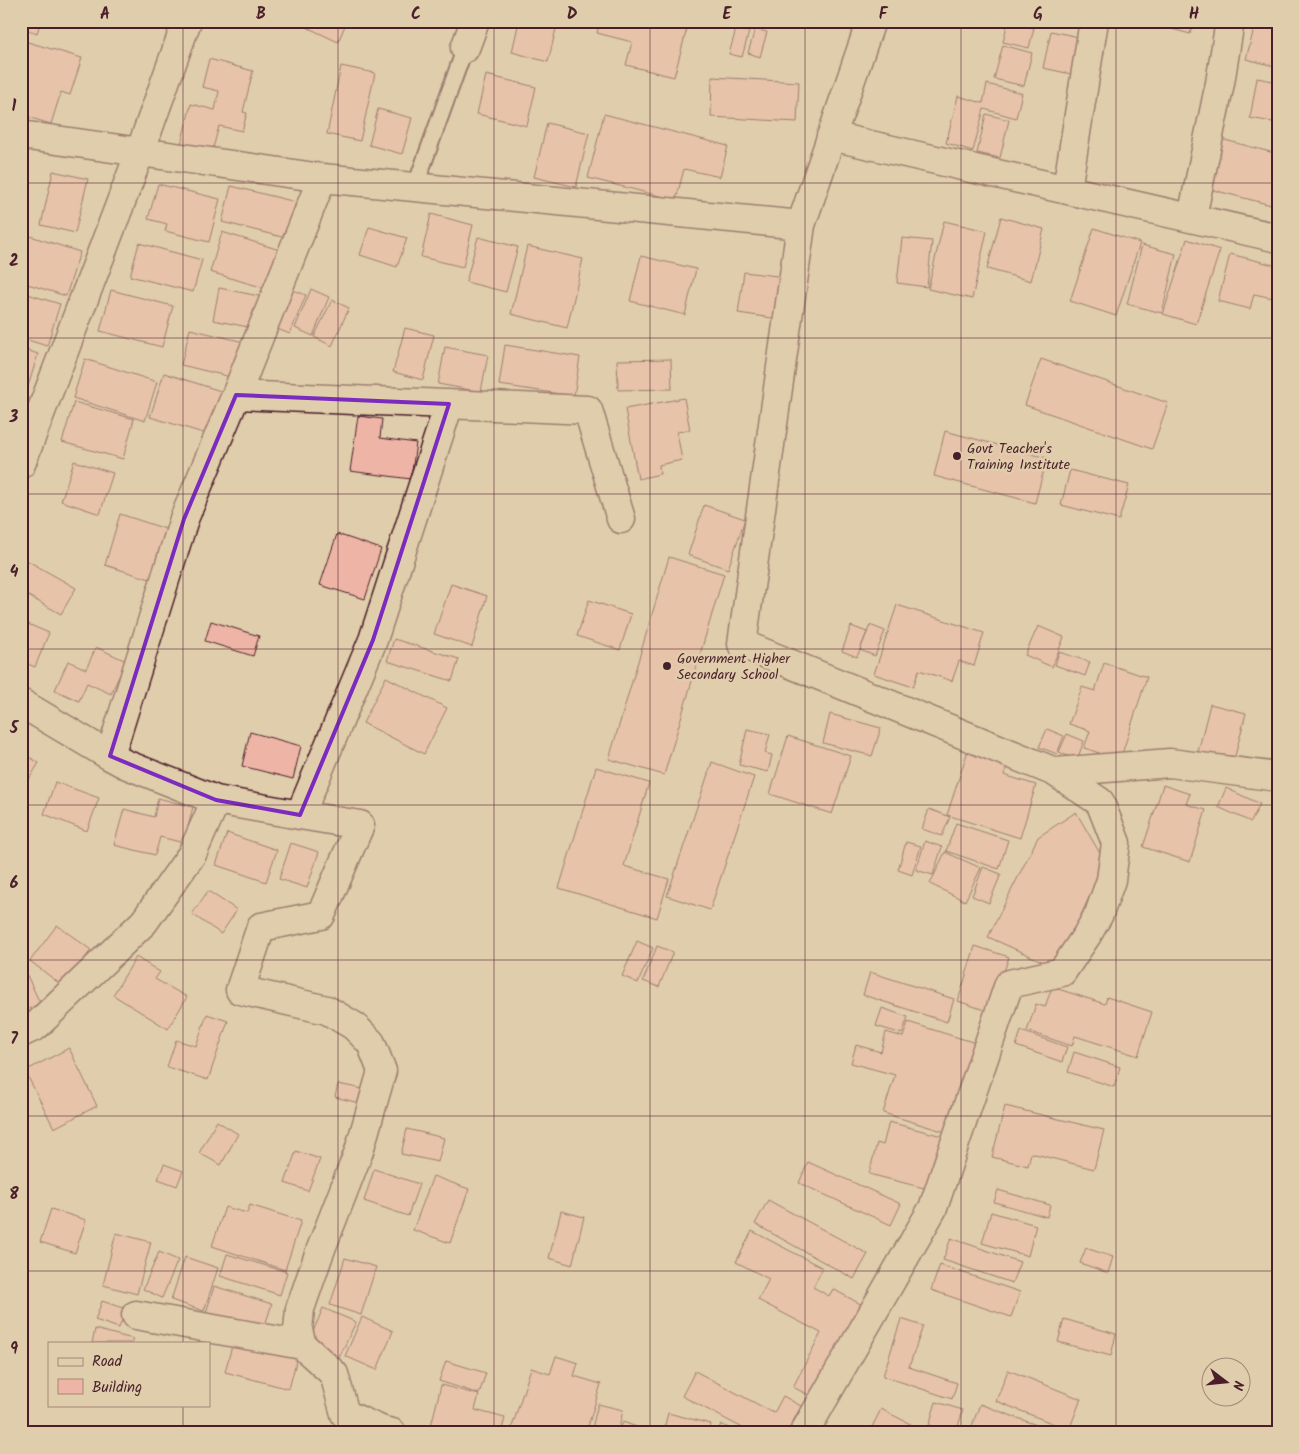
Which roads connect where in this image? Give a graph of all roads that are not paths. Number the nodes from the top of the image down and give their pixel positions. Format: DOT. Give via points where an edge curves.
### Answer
graph roads {
  1 [pos="187,21"];
  2 [pos="474,21"];
  3 [pos="871,21"];
  4 [pos="1094,21"];
  5 [pos="1230,21"];
  6 [pos="465,48"];
  7 [pos="831,136"];
  8 [pos="22,137"];
  9 [pos="140,152"];
  10 [pos="322,178"];
  11 [pos="415,188"];
  12 [pos="1067,189"];
  13 [pos="1192,218"];
  14 [pos="801,224"];
  15 [pos="1278,238"];
  16 [pos="236,395"];
  17 [pos="449,404"];
  18 [pos="21,464"];
  19 [pos="621,519"];
  20 [pos="21,703"];
  21 [pos="110,756"];
  22 [pos="1055,772"];
  23 [pos="1278,777"];
  24 [pos="216,800"];
  25 [pos="300,815"];
  26 [pos="21,1033"];
  27 [pos="136,1314"];
  28 [pos="302,1345"];
  29 [pos="392,1433"];
  30 [pos="804,1433"];
  1 -- 9 [label="street"];
  2 -- 6 [label="street"];
  3 -- 7 [label="street"];
  4 -- 12 [label="street"];
  5 -- 13 [label="street"];
  6 -- 11 [label="lane"];
  7 -- 12 [label="street"];
  7 -- 14 [label="street"];
  8 -- 9 [label="street"];
  9 -- 10 [label="street"];
  9 -- 18 [label="street"];
  10 -- 11 [label="street"];
  10 -- 16 [label="street"];
  11 -- 14 [label="street"];
  12 -- 13 [label="street"];
  13 -- 15 [label="street"];
  14 -- 22 [label="street" via="742,644"];
  16 -- 17 [label="street"];
  16 -- 21 [label="street" via="184,519"];
  17 -- 19 [label="street" via="588,410"];
  17 -- 25 [label="street" via="373,640"];
  20 -- 21 [label="street"];
  21 -- 24 [label="street"];
  22 -- 23 [label="street" via="1170,763"];
  22 -- 30 [label="street" via="1100,802 1116,843 1111,880 1099,914 1062,972 1009,984 933,1208"];
  24 -- 25 [label="street"];
  24 -- 26 [label="street" via="192,854 144,922 36,1026"];
  25 -- 28 [label="street" via="360,825 321,915 261,927 240,990 328,1010 354,1026 371,1043 382,1071 359,1151 300,1309 298,1330"];
  27 -- 28 [label="street"];
  28 -- 29 [label="street" via="334,1374 345,1414"];
}
